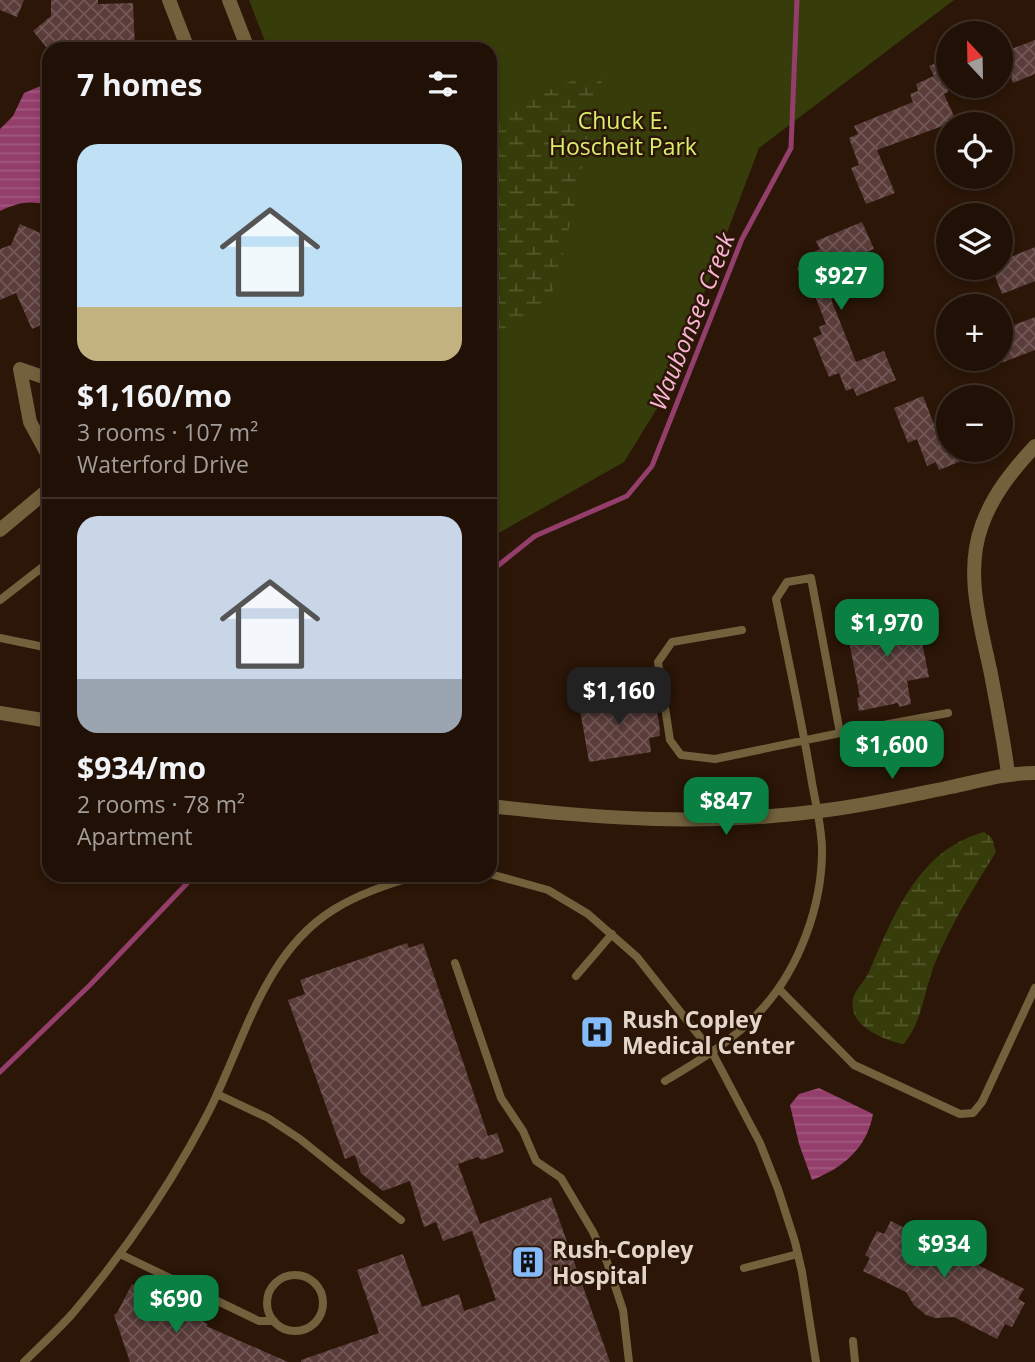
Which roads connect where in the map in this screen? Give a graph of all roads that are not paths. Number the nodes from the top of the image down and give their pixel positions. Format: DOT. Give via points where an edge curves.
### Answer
graph roads {
  1 [pos="169,0"];
  2 [pos="229,0"];
  3 [pos="185,42"];
  4 [pos="245,42"];
  5 [pos="42,377"];
  6 [pos="42,444"];
  7 [pos="1035,446"];
  8 [pos="42,495"];
  9 [pos="0,530"];
  10 [pos="41,569"];
  11 [pos="0,600"];
  12 [pos="742,630"];
  13 [pos="0,638"];
  14 [pos="42,647"];
  15 [pos="0,713"];
  16 [pos="948,713"];
  17 [pos="42,720"];
  18 [pos="840,733"];
  19 [pos="805,739"];
  20 [pos="1035,773"];
  21 [pos="1009,774"];
  22 [pos="497,807"];
  23 [pos="818,812"];
  24 [pos="497,876"];
  25 [pos="399,882"];
  26 [pos="612,934"];
  27 [pos="455,963"];
  28 [pos="576,976"];
  29 [pos="1035,988"];
  30 [pos="779,989"];
  31 [pos="712,1052"];
  32 [pos="665,1081"];
  33 [pos="217,1094"];
  34 [pos="401,1220"];
  35 [pos="120,1254"];
  36 [pos="798,1254"];
  37 [pos="744,1268"];
  38 [pos="274,1321"];
  39 [pos="853,1340"];
  40 [pos="30,1360"];
  41 [pos="629,1362"];
  42 [pos="816,1362"];
  43 [pos="855,1362"];
  1 -- 3 [label="street"];
  2 -- 4 [label="street"];
  5 -- 6 [label="street" via="20,369 30,422"];
  7 -- 21 [label="street" via="992,502 975,551 976,601"];
  8 -- 9 [label="street"];
  10 -- 11 [label="lane"];
  12 -- 19 [label="lane" via="672,642 657,662 670,740 681,755 715,759"];
  13 -- 14 [label="lane"];
  15 -- 17 [label="street"];
  16 -- 18 [label="lane"];
  18 -- 19 [label="lane"];
  18 -- 19 [label="lane" via="811,578 787,582 776,599"];
  19 -- 23 [label="lane"];
  20 -- 21 [label="street"];
  21 -- 23 [label="street"];
  22 -- 23 [label="street" via="595,818 682,820"];
  23 -- 30 [label="lane" via="822,852 816,897 798,957"];
  24 -- 26 [label="lane" via="548,890"];
  25 -- 33 [label="lane" via="331,911 301,936 275,968"];
  26 -- 28 [label="lane"];
  26 -- 31 [label="lane" via="659,984"];
  27 -- 41 [label="lane" via="501,1098 523,1130 536,1161 561,1178 607,1262 624,1310"];
  29 -- 30 [label="lane" via="982,1102 973,1113 960,1114 854,1065"];
  30 -- 31 [label="lane" via="742,1029"];
  31 -- 32 [label="lane"];
  31 -- 36 [label="lane" via="760,1143"];
  33 -- 34 [label="lane" via="300,1139"];
  33 -- 35 [label="lane" via="171,1177"];
  35 -- 38 [label="lane" via="259,1321"];
  35 -- 40 [label="lane"];
  36 -- 37 [label="lane"];
  36 -- 42 [label="lane"];
  38 -- 38 [label="lane" via="267,1304 278,1280 296,1275 313,1280 324,1305 316,1322 290,1331"];
  39 -- 43 [label="lane"];
}
